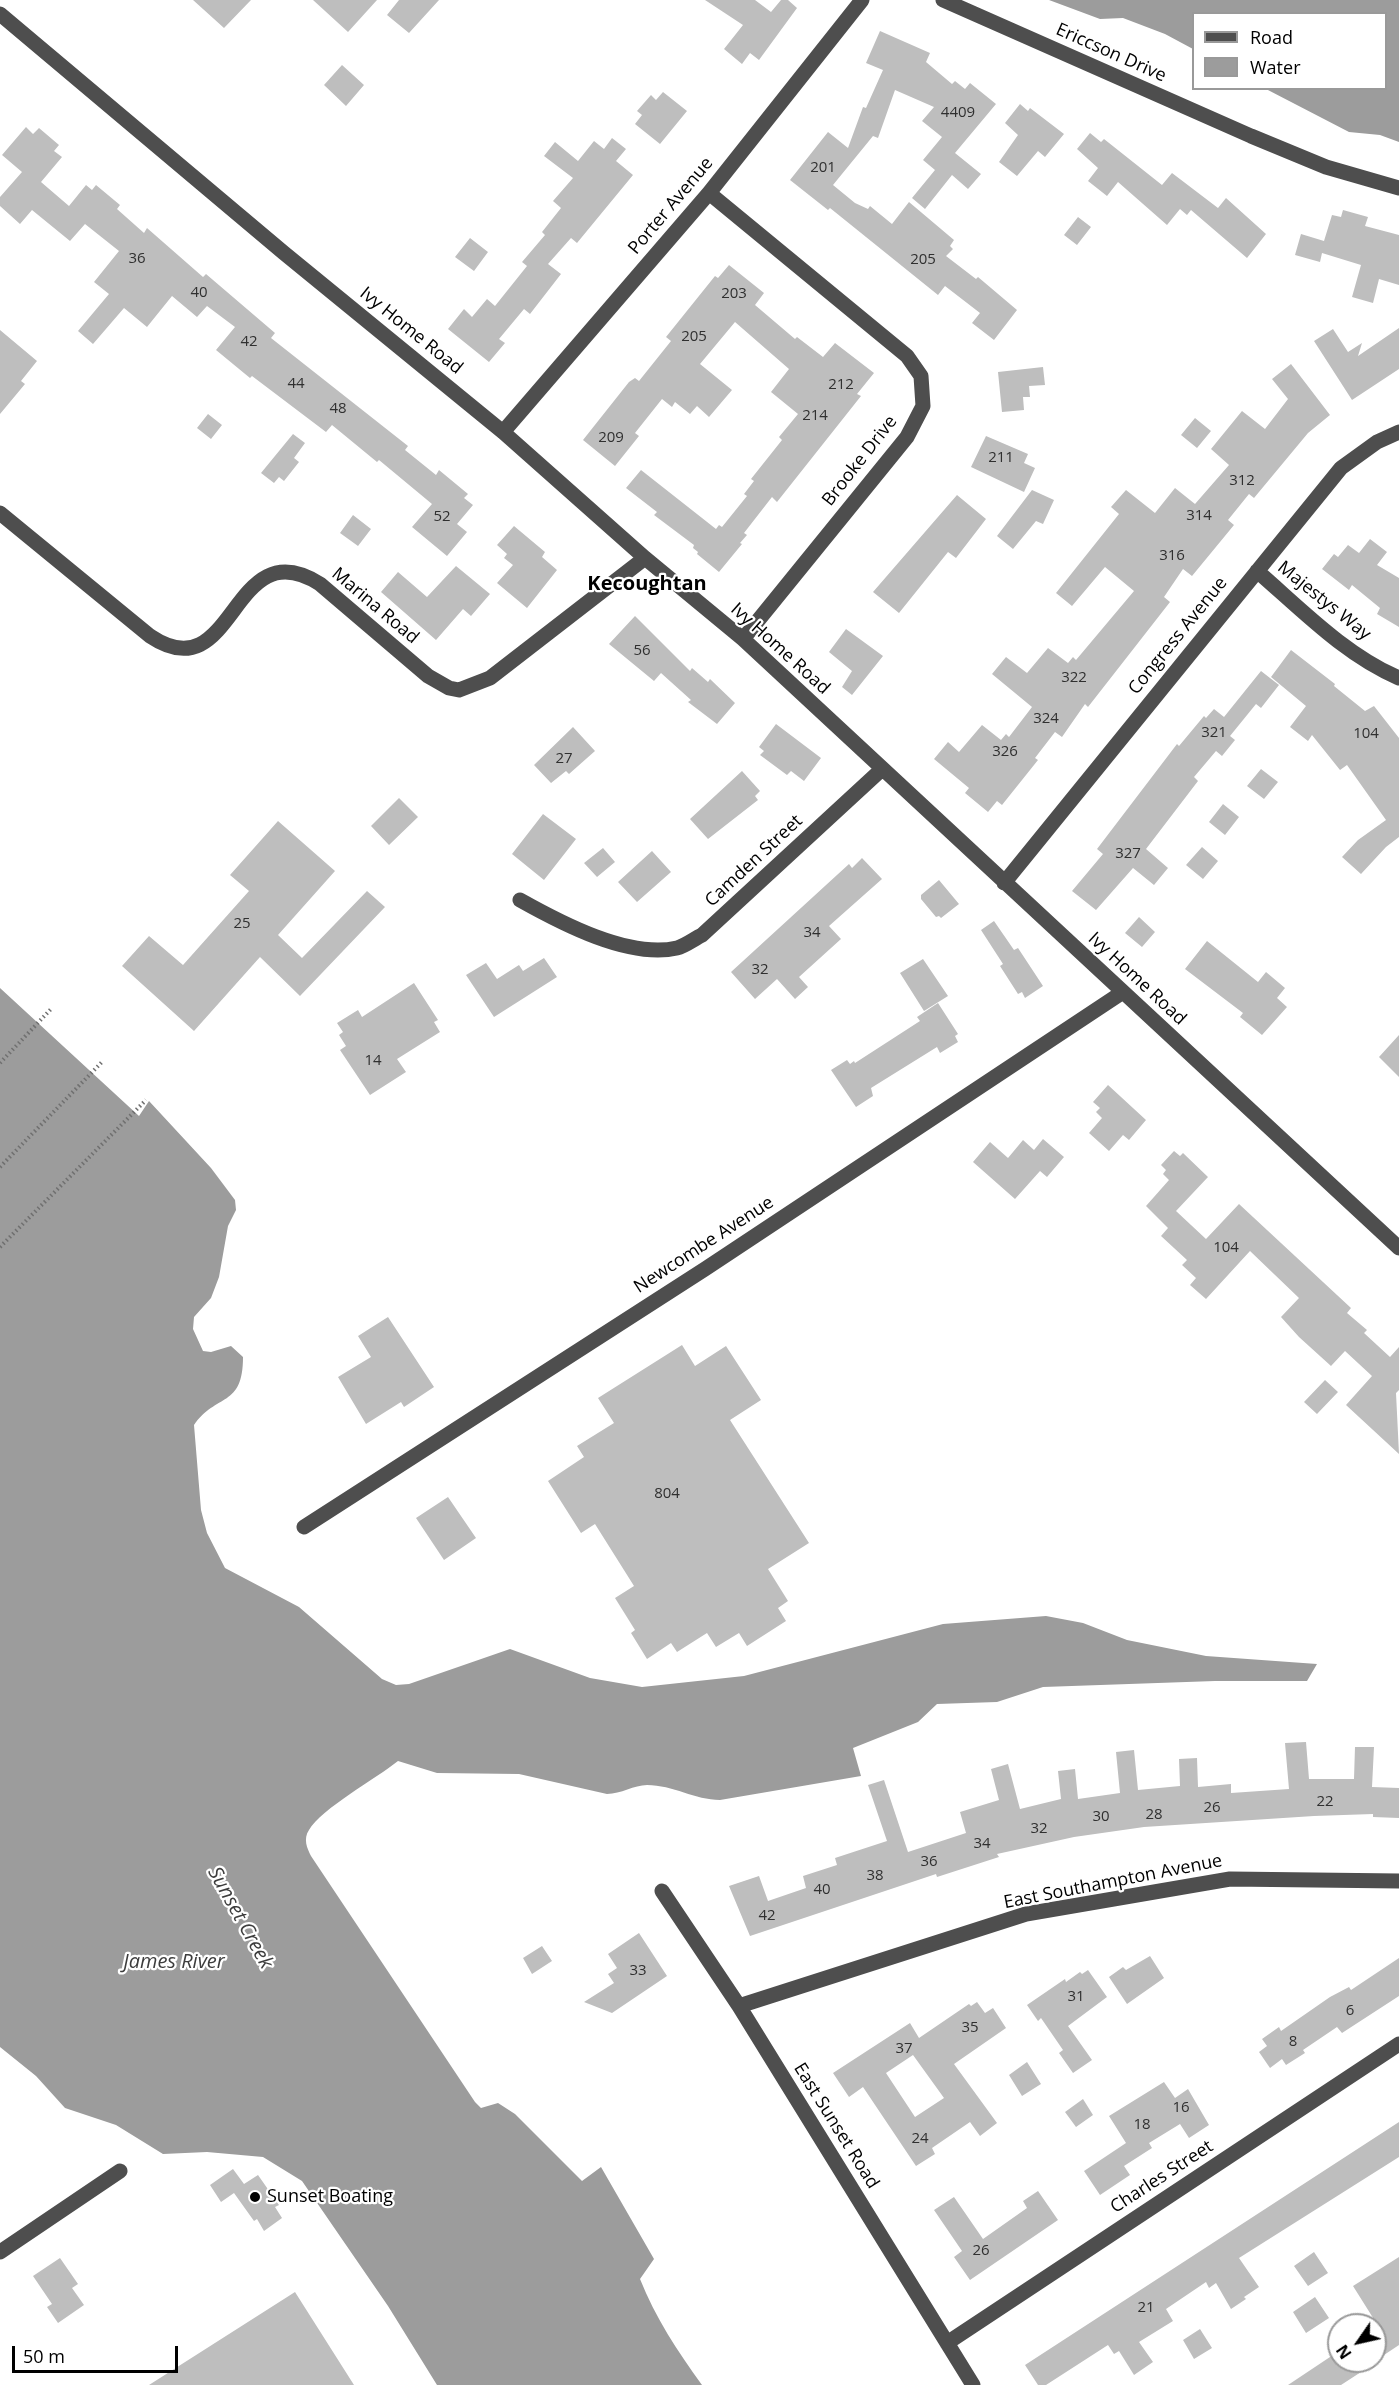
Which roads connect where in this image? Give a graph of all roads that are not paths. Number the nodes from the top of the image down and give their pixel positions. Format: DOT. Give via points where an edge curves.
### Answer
graph roads {
  1 [pos="862,0"];
  2 [pos="943,0"];
  3 [pos="0,14"];
  4 [pos="1399,188"];
  5 [pos="709,193"];
  6 [pos="503,432"];
  7 [pos="1399,432"];
  8 [pos="0,513"];
  9 [pos="645,558"];
  10 [pos="1257,571"];
  11 [pos="743,639"];
  12 [pos="1399,678"];
  13 [pos="882,770"];
  14 [pos="1004,883"];
  15 [pos="520,900"];
  16 [pos="1123,992"];
  17 [pos="1399,1248"];
  18 [pos="304,1527"];
  19 [pos="1399,1881"];
  20 [pos="662,1891"];
  21 [pos="739,2006"];
  22 [pos="1399,2044"];
  23 [pos="120,2171"];
  24 [pos="0,2252"];
  25 [pos="947,2343"];
  26 [pos="973,2385"];
  1 -- 5 [label="street, Porter Avenue"];
  2 -- 4 [label="street, Ericcson Drive" via="1326,167"];
  3 -- 6 [label="street, Ivy Home Road"];
  5 -- 6 [label="street, Porter Avenue"];
  5 -- 11 [label="street, Brooke Drive" via="907,356 921,376 923,406 907,437"];
  6 -- 9 [label="street, Ivy Home Road"];
  7 -- 10 [label="street, Congress Avenue" via="1377,442 1341,468"];
  8 -- 9 [label="street, Marina Road" via="150,636 170,648 189,650 204,643 244,596 267,576 300,573 320,584 428,676 459,690 490,678"];
  9 -- 11 [label="street, Ivy Home Road"];
  10 -- 12 [label="street, Majestys Way" via="1331,634 1378,669"];
  10 -- 14 [label="street, Congress Avenue"];
  11 -- 13 [label="street, Ivy Home Road"];
  13 -- 14 [label="street, Ivy Home Road"];
  13 -- 15 [label="street, Camden Street" via="702,935 679,948 638,949 569,925"];
  14 -- 16 [label="street, Ivy Home Road"];
  16 -- 17 [label="street, Ivy Home Road"];
  16 -- 18 [label="street, Newcombe Avenue" via="705,1269"];
  19 -- 21 [label="street, East Southampton Avenue" via="1230,1879 1026,1914"];
  20 -- 21 [label="street, East Sunset Road"];
  21 -- 25 [label="street, East Sunset Road"];
  22 -- 25 [label="street, Charles Street"];
  23 -- 24 [label="street"];
  25 -- 26 [label="street, East Sunset Road"];
}
